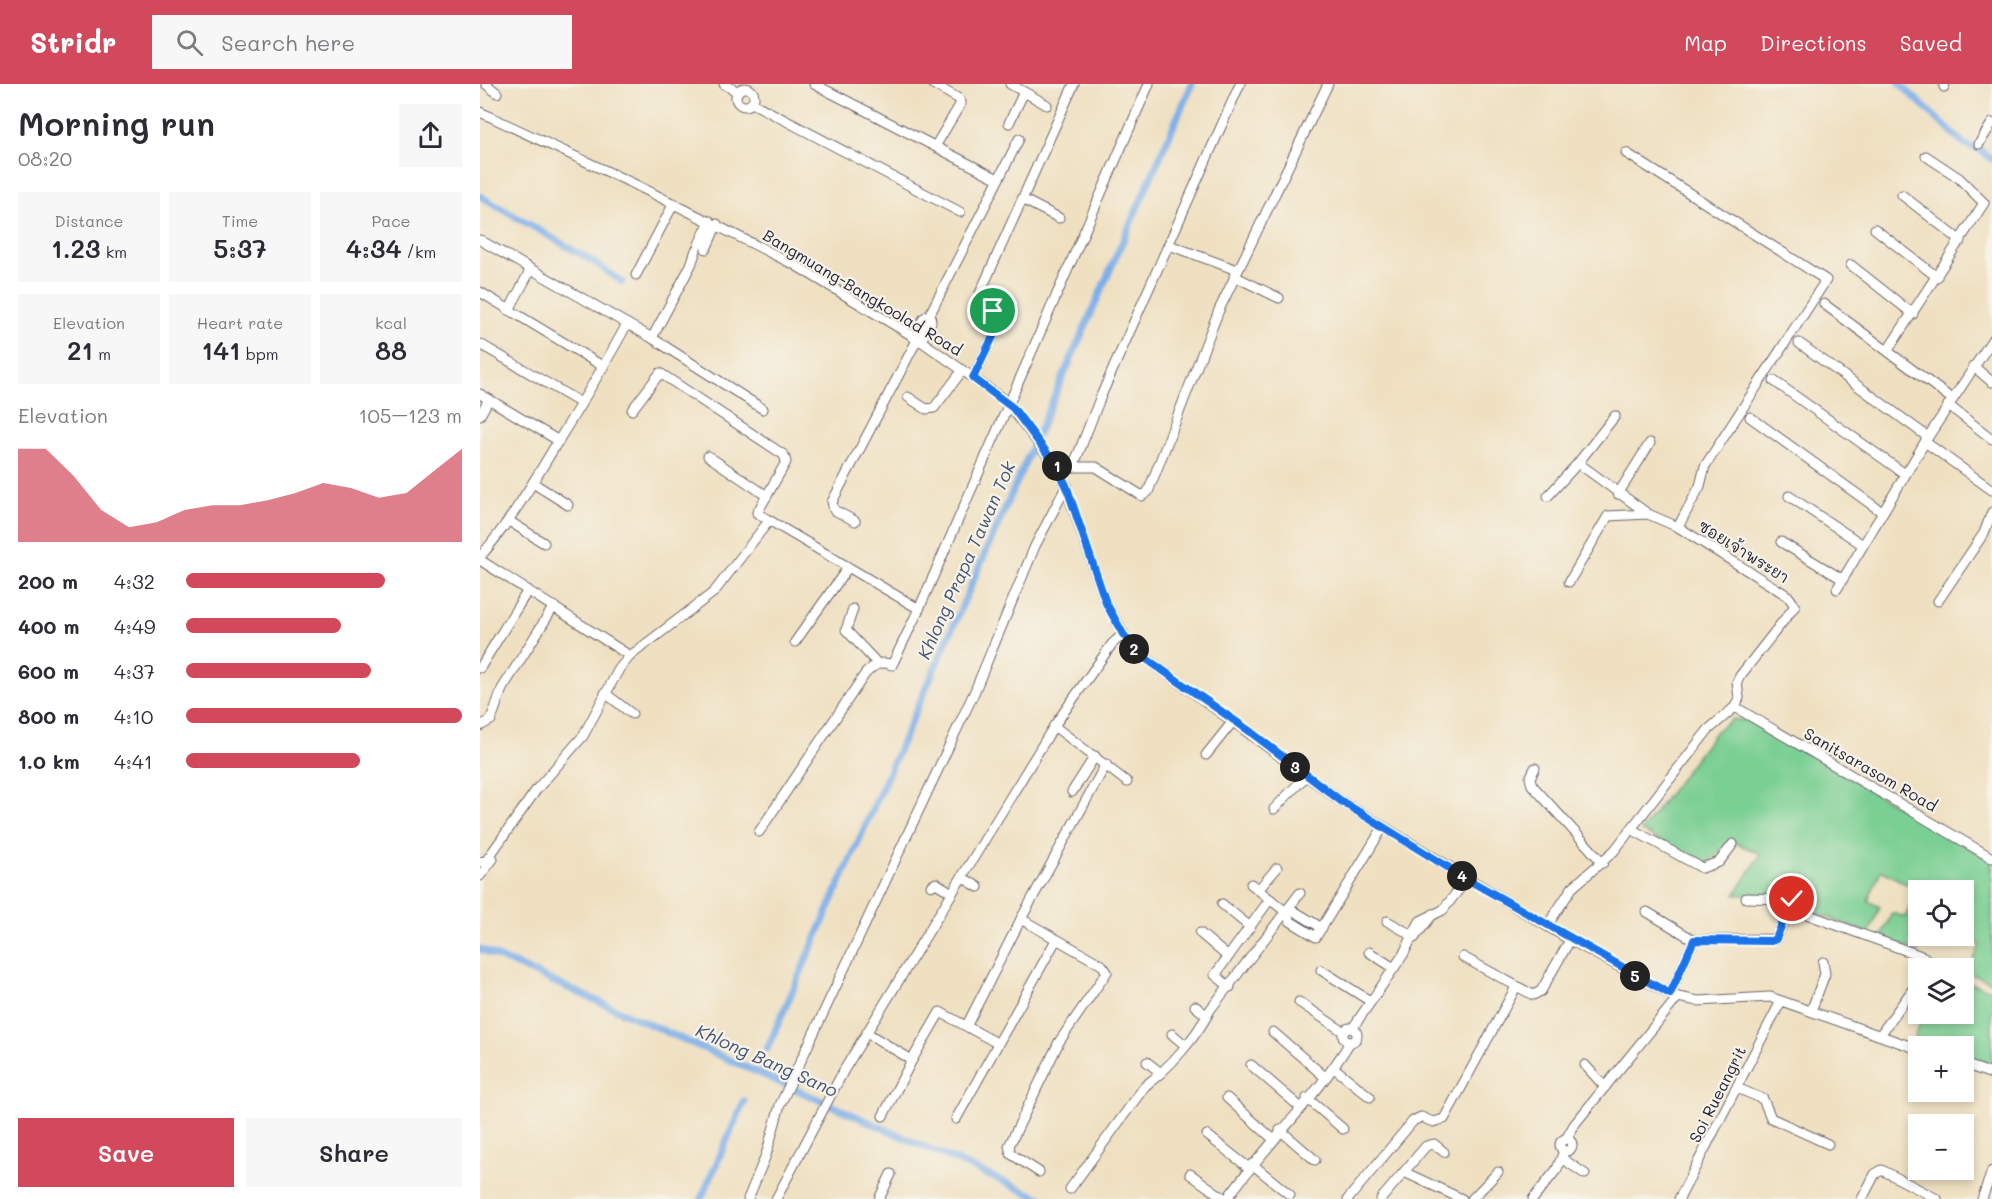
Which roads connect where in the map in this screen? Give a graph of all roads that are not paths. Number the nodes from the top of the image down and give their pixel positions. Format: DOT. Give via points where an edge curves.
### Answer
graph roads {
  1 [pos="486,84"];
  2 [pos="724,84"];
  3 [pos="814,84"];
  4 [pos="933,84"];
  5 [pos="1010,84"];
  6 [pos="1074,84"];
  7 [pos="1149,84"];
  8 [pos="1240,84"];
  9 [pos="1328,84"];
  10 [pos="753,87"];
  11 [pos="738,92"];
  12 [pos="1024,92"];
  13 [pos="497,93"];
  14 [pos="752,103"];
  15 [pos="1047,105"];
  16 [pos="480,112"];
  17 [pos="1009,123"];
  18 [pos="1992,123"];
  19 [pos="1019,139"];
  20 [pos="1980,144"];
  21 [pos="936,145"];
  22 [pos="1626,153"];
  23 [pos="1926,156"];
  24 [pos="998,179"];
  25 [pos="1902,195"];
  26 [pos="1023,200"];
  27 [pos="674,203"];
  28 [pos="960,212"];
  29 [pos="1059,218"];
  30 [pos="714,223"];
  31 [pos="1875,229"];
  32 [pos="480,240"];
  33 [pos="1961,241"];
  34 [pos="1169,244"];
  35 [pos="1851,265"];
  36 [pos="531,269"];
  37 [pos="1235,273"];
  38 [pos="636,275"];
  39 [pos="1937,277"];
  40 [pos="480,292"];
  41 [pos="1279,298"];
  42 [pos="1824,304"];
  43 [pos="509,310"];
  44 [pos="1913,314"];
  45 [pos="627,324"];
  46 [pos="652,338"];
  47 [pos="917,339"];
  48 [pos="1992,340"];
  49 [pos="1799,343"];
  50 [pos="480,344"];
  51 [pos="1888,350"];
  52 [pos="1973,366"];
  53 [pos="604,367"];
  54 [pos="962,371"];
  55 [pos="973,378"];
  56 [pos="1774,381"];
  57 [pos="1992,382"];
  58 [pos="480,394"];
  59 [pos="908,397"];
  60 [pos="489,399"];
  61 [pos="1950,402"];
  62 [pos="581,403"];
  63 [pos="1011,406"];
  64 [pos="763,409"];
  65 [pos="632,410"];
  66 [pos="480,415"];
  67 [pos="1615,416"];
  68 [pos="1750,417"];
  69 [pos="1992,439"];
  70 [pos="1926,440"];
  71 [pos="559,441"];
  72 [pos="1650,443"];
  73 [pos="708,456"];
  74 [pos="1578,463"];
  75 [pos="1073,467"];
  76 [pos="1058,469"];
  77 [pos="1905,474"];
  78 [pos="533,483"];
  79 [pos="1066,485"];
  80 [pos="1992,490"];
  81 [pos="1617,494"];
  82 [pos="767,496"];
  83 [pos="1548,496"];
  84 [pos="1789,496"];
  85 [pos="568,506"];
  86 [pos="1882,512"];
  87 [pos="1992,512"];
  88 [pos="1648,514"];
  89 [pos="855,520"];
  90 [pos="509,521"];
  91 [pos="768,522"];
  92 [pos="1678,527"];
  93 [pos="1988,536"];
  94 [pos="1781,542"];
  95 [pos="544,543"];
  96 [pos="1863,545"];
  97 [pos="481,562"];
  98 [pos="847,569"];
  99 [pos="1842,579"];
  100 [pos="1569,582"];
  101 [pos="1837,590"];
  102 [pos="528,591"];
  103 [pos="1938,601"];
  104 [pos="554,606"];
  105 [pos="853,609"];
  106 [pos="919,609"];
  107 [pos="1123,634"];
  108 [pos="795,642"];
  109 [pos="630,656"];
  110 [pos="877,663"];
  111 [pos="480,668"];
  112 [pos="605,693"];
  113 [pos="1735,707"];
  114 [pos="632,714"];
  115 [pos="1234,720"];
  116 [pos="480,726"];
  117 [pos="1054,726"];
  118 [pos="583,736"];
  119 [pos="1206,755"];
  120 [pos="1095,756"];
  121 [pos="1106,764"];
  122 [pos="1535,768"];
  123 [pos="1306,776"];
  124 [pos="1127,782"];
  125 [pos="1072,792"];
  126 [pos="1274,809"];
  127 [pos="1383,827"];
  128 [pos="1633,830"];
  129 [pos="759,832"];
  130 [pos="1733,844"];
  131 [pos="1992,858"];
  132 [pos="480,862"];
  133 [pos="1603,863"];
  134 [pos="1277,868"];
  135 [pos="480,876"];
  136 [pos="962,877"];
  137 [pos="1467,879"];
  138 [pos="931,886"];
  139 [pos="978,887"];
  140 [pos="1795,888"];
  141 [pos="952,893"];
  142 [pos="1300,893"];
  143 [pos="1746,898"];
  144 [pos="1270,899"];
  145 [pos="1221,904"];
  146 [pos="1791,904"];
  147 [pos="1286,912"];
  148 [pos="1647,912"];
  149 [pos="1020,919"];
  150 [pos="1387,921"];
  151 [pos="1547,926"];
  152 [pos="1250,927"];
  153 [pos="1322,928"];
  154 [pos="1200,933"];
  155 [pos="1412,938"];
  156 [pos="1056,940"];
  157 [pos="1570,940"];
  158 [pos="1694,940"];
  159 [pos="1369,952"];
  160 [pos="1228,957"];
  161 [pos="1463,957"];
  162 [pos="1925,958"];
  163 [pos="1823,962"];
  164 [pos="1394,968"];
  165 [pos="1321,970"];
  166 [pos="1230,987"];
  167 [pos="1516,987"];
  168 [pos="1674,996"];
  169 [pos="1908,996"];
  170 [pos="1370,1001"];
  171 [pos="1781,1001"];
  172 [pos="1299,1002"];
  173 [pos="1195,1006"];
  174 [pos="1810,1011"];
  175 [pos="1207,1016"];
  176 [pos="967,1025"];
  177 [pos="1348,1030"];
  178 [pos="1273,1032"];
  179 [pos="867,1033"];
  180 [pos="1172,1034"];
  181 [pos="1880,1035"];
  182 [pos="997,1043"];
  183 [pos="1185,1045"];
  184 [pos="1908,1045"];
  185 [pos="912,1060"];
  186 [pos="1147,1062"];
  187 [pos="1251,1065"];
  188 [pos="1585,1065"];
  189 [pos="1333,1066"];
  190 [pos="1974,1068"];
  191 [pos="1161,1073"];
  192 [pos="1992,1074"];
  193 [pos="1325,1077"];
  194 [pos="1605,1087"];
  195 [pos="1737,1088"];
  196 [pos="1370,1097"];
  197 [pos="1227,1098"];
  198 [pos="1307,1098"];
  199 [pos="1300,1107"];
  200 [pos="884,1116"];
  201 [pos="956,1119"];
  202 [pos="1343,1129"];
  203 [pos="1280,1130"];
  204 [pos="1207,1135"];
  205 [pos="1273,1139"];
  206 [pos="1828,1144"];
  207 [pos="1444,1152"];
  208 [pos="1564,1155"];
  209 [pos="1316,1160"];
  210 [pos="1250,1166"];
  211 [pos="1992,1171"];
  212 [pos="1039,1172"];
  213 [pos="1404,1172"];
  214 [pos="1498,1172"];
  215 [pos="891,1174"];
  216 [pos="1190,1174"];
  217 [pos="1585,1174"];
  218 [pos="1070,1189"];
  219 [pos="1290,1195"];
  220 [pos="1536,1196"];
  221 [pos="747,1199"];
  222 [pos="776,1199"];
  223 [pos="879,1199"];
  224 [pos="1226,1199"];
  225 [pos="1348,1199"];
  226 [pos="1381,1199"];
  227 [pos="1462,1199"];
  228 [pos="1472,1199"];
  229 [pos="1549,1199"];
  230 [pos="1679,1199"];
  231 [pos="1862,1199"];
  232 [pos="1937,1199"];
  233 [pos="1982,1199"];
  1 -- 13 [label="street"];
  2 -- 11 [label="street"];
  3 -- 21 [label="street"];
  4 -- 21 [label="street" via="962,103"];
  5 -- 12 [label="street"];
  6 -- 26 [label="street"];
  7 -- 63 [label="street"];
  8 -- 34 [label="street"];
  9 -- 37 [label="street"];
  10 -- 11 [label="street"];
  10 -- 14 [label="street"];
  11 -- 14 [label="street" via="740,104"];
  12 -- 15 [label="street"];
  12 -- 17 [label="street"];
  14 -- 28 [label="street"];
  16 -- 27 [label="street, Bangmuang-Bangkoolad Road"];
  18 -- 20 [label="street"];
  19 -- 24 [label="street"];
  21 -- 24 [label="street"];
  22 -- 92 [label="street, ซอยเจ้าพระยา" via="1826,280 1705,466 1700,486"];
  23 -- 33 [label="street" via="1983,200"];
  24 -- 47 [label="street" via="930,314 931,322"];
  25 -- 33 [label="street"];
  26 -- 29 [label="street"];
  26 -- 55 [label="street" via="980,293 984,304 1001,318"];
  27 -- 30 [label="street, Bangmuang-Bangkoolad Road"];
  27 -- 38 [label="street"];
  30 -- 46 [label="street"];
  30 -- 47 [label="street, Bangmuang-Bangkoolad Road" via="795,265"];
  31 -- 39 [label="street"];
  32 -- 36 [label="street"];
  33 -- 39 [label="street"];
  34 -- 37 [label="street"];
  34 -- 75 [label="street"];
  35 -- 44 [label="street"];
  36 -- 43 [label="street"];
  36 -- 45 [label="street"];
  37 -- 41 [label="street"];
  37 -- 75 [label="street" via="1146,494 1139,494 1096,467"];
  39 -- 44 [label="street"];
  40 -- 43 [label="street"];
  42 -- 51 [label="street"];
  43 -- 53 [label="street"];
  44 -- 51 [label="street"];
  45 -- 46 [label="street"];
  45 -- 53 [label="street"];
  46 -- 64 [label="street"];
  47 -- 54 [label="street, Bangmuang-Bangkoolad Road"];
  47 -- 89 [label="street" via="832,501 834,510"];
  48 -- 52 [label="street"];
  49 -- 70 [label="street"];
  50 -- 62 [label="street"];
  51 -- 61 [label="street"];
  52 -- 57 [label="street"];
  52 -- 61 [label="street"];
  53 -- 62 [label="street"];
  54 -- 55 [label="street, Bangmuang-Bangkoolad Road"];
  54 -- 59 [label="street" via="934,408 926,409"];
  55 -- 63 [label="street, Bangmuang-Bangkoolad Road"];
  56 -- 77 [label="street"];
  58 -- 60 [label="street"];
  60 -- 66 [label="street"];
  60 -- 71 [label="street"];
  61 -- 69 [label="street"];
  61 -- 70 [label="street"];
  62 -- 71 [label="street"];
  63 -- 76 [label="street, Bangmuang-Bangkoolad Road"];
  63 -- 106 [label="street" via="964,500"];
  65 -- 82 [label="street" via="661,373 784,456 786,462"];
  67 -- 74 [label="street"];
  68 -- 86 [label="street"];
  70 -- 77 [label="street"];
  70 -- 80 [label="street"];
  71 -- 78 [label="street"];
  72 -- 81 [label="street"];
  73 -- 82 [label="street"];
  74 -- 81 [label="street"];
  74 -- 83 [label="street"];
  75 -- 76 [label="street"];
  76 -- 79 [label="street, Bangmuang-Bangkoolad Road"];
  77 -- 86 [label="street"];
  78 -- 85 [label="street"];
  78 -- 90 [label="street"];
  79 -- 107 [label="street, Bangmuang-Bangkoolad Road" via="1106,603"];
  79 -- 221 [label="street" via="1035,546 974,693 793,1074"];
  81 -- 88 [label="street"];
  82 -- 91 [label="street" via="757,512"];
  84 -- 96 [label="street"];
  86 -- 96 [label="street"];
  87 -- 93 [label="street"];
  88 -- 92 [label="street"];
  88 -- 100 [label="street" via="1608,516"];
  90 -- 95 [label="street"];
  90 -- 97 [label="street"];
  91 -- 98 [label="street"];
  91 -- 109 [label="street" via="714,592"];
  92 -- 113 [label="street, ซอยเจ้าพระยา" via="1795,603 1740,676"];
  93 -- 103 [label="street"];
  94 -- 99 [label="street"];
  96 -- 99 [label="street"];
  97 -- 102 [label="street"];
  98 -- 106 [label="street"];
  98 -- 108 [label="street"];
  99 -- 101 [label="street"];
  102 -- 104 [label="street"];
  102 -- 111 [label="street"];
  104 -- 109 [label="street"];
  104 -- 116 [label="street" via="502,689 491,720"];
  105 -- 110 [label="street" via="846,630"];
  106 -- 110 [label="street" via="892,665"];
  107 -- 115 [label="street, Bangmuang-Bangkoolad Road" via="1138,653"];
  107 -- 117 [label="street"];
  109 -- 112 [label="street"];
  110 -- 129 [label="street" via="845,701"];
  112 -- 114 [label="street"];
  112 -- 118 [label="street"];
  113 -- 128 [label="street" via="1708,730"];
  113 -- 131 [label="street, Sanitsarasom Road"];
  115 -- 119 [label="street"];
  115 -- 123 [label="street, Bangmuang-Bangkoolad Road"];
  117 -- 120 [label="street"];
  117 -- 136 [label="street"];
  118 -- 132 [label="street" via="537,789 486,861"];
  118 -- 135 [label="street"];
  120 -- 121 [label="street"];
  120 -- 125 [label="street"];
  121 -- 124 [label="street"];
  121 -- 149 [label="street"];
  122 -- 133 [label="street" via="1530,778 1532,784"];
  123 -- 126 [label="street"];
  123 -- 127 [label="street, Bangmuang-Bangkoolad Road"];
  127 -- 137 [label="street, Bangmuang-Bangkoolad Road"];
  127 -- 153 [label="street"];
  128 -- 130 [label="street" via="1701,868 1719,862"];
  128 -- 133 [label="street"];
  133 -- 151 [label="street" via="1572,888"];
  134 -- 144 [label="street" via="1254,887"];
  136 -- 139 [label="street"];
  136 -- 141 [label="street"];
  137 -- 151 [label="street, Bangmuang-Bangkoolad Road"];
  137 -- 155 [label="street" via="1447,906 1420,921"];
  138 -- 141 [label="street" via="936,883"];
  140 -- 146 [label="street"];
  141 -- 179 [label="street"];
  142 -- 147 [label="street"];
  143 -- 146 [label="street"];
  144 -- 147 [label="street"];
  144 -- 152 [label="street"];
  145 -- 152 [label="street"];
  146 -- 158 [label="street" via="1776,939 1771,941"];
  146 -- 162 [label="street"];
  147 -- 153 [label="street" via="1294,911"];
  147 -- 153 [label="street" via="1290,921 1316,937"];
  147 -- 166 [label="street"];
  148 -- 158 [label="street"];
  149 -- 156 [label="street"];
  149 -- 176 [label="street"];
  150 -- 155 [label="street"];
  151 -- 157 [label="street, Bangmuang-Bangkoolad Road"];
  152 -- 160 [label="street"];
  154 -- 160 [label="street"];
  155 -- 164 [label="street"];
  156 -- 182 [label="street"];
  156 -- 212 [label="street" via="1102,965 1107,972 1059,1042 1010,1146 1011,1154"];
  157 -- 167 [label="street" via="1541,991 1533,995"];
  157 -- 168 [label="street, Bangmuang-Bangkoolad Road"];
  158 -- 168 [label="street"];
  159 -- 164 [label="street"];
  160 -- 166 [label="street" via="1215,975"];
  161 -- 167 [label="street"];
  163 -- 174 [label="street" via="1825,974"];
  164 -- 170 [label="street"];
  165 -- 170 [label="street"];
  166 -- 175 [label="street"];
  167 -- 225 [label="street" via="1444,1119 1433,1122 1421,1117 1413,1121"];
  168 -- 171 [label="street, Bangmuang-Bangkoolad Road" via="1698,1001 1770,997"];
  168 -- 194 [label="street"];
  169 -- 181 [label="street"];
  170 -- 177 [label="street"];
  171 -- 174 [label="street, Bangmuang-Bangkoolad Road"];
  171 -- 195 [label="street, Soi Rueangrit"];
  172 -- 177 [label="street"];
  173 -- 175 [label="street"];
  174 -- 181 [label="street, Bangmuang-Bangkoolad Road"];
  175 -- 183 [label="street"];
  176 -- 182 [label="street"];
  176 -- 185 [label="street" via="940,1012"];
  177 -- 189 [label="street" via="1344,1038 1350,1042"];
  178 -- 193 [label="street"];
  179 -- 185 [label="street"];
  179 -- 222 [label="street" via="819,1114"];
  180 -- 183 [label="street"];
  181 -- 184 [label="street, Bangmuang-Bangkoolad Road"];
  182 -- 201 [label="street"];
  183 -- 191 [label="street"];
  185 -- 200 [label="street"];
  186 -- 191 [label="street"];
  187 -- 199 [label="street"];
  188 -- 194 [label="street"];
  189 -- 193 [label="street"];
  189 -- 196 [label="street"];
  190 -- 192 [label="street"];
  191 -- 218 [label="street" via="1144,1086"];
  193 -- 198 [label="street"];
  194 -- 208 [label="street" via="1566,1139 1572,1145"];
  195 -- 206 [label="street" via="1763,1099 1771,1118"];
  195 -- 230 [label="street, Soi Rueangrit"];
  197 -- 205 [label="street"];
  198 -- 199 [label="street"];
  198 -- 202 [label="street"];
  199 -- 203 [label="street"];
  203 -- 205 [label="street"];
  203 -- 209 [label="street"];
  204 -- 210 [label="street"];
  205 -- 210 [label="street"];
  207 -- 213 [label="street" via="1428,1144"];
  208 -- 217 [label="street"];
  208 -- 220 [label="street"];
  210 -- 219 [label="street"];
  210 -- 224 [label="street"];
  211 -- 233 [label="street"];
  213 -- 226 [label="street"];
  213 -- 227 [label="street"];
  214 -- 228 [label="street"];
  215 -- 223 [label="street"];
  216 -- 224 [label="street"];
  220 -- 229 [label="street"];
  231 -- 232 [label="street" via="1875,1174 1882,1170"];
}
